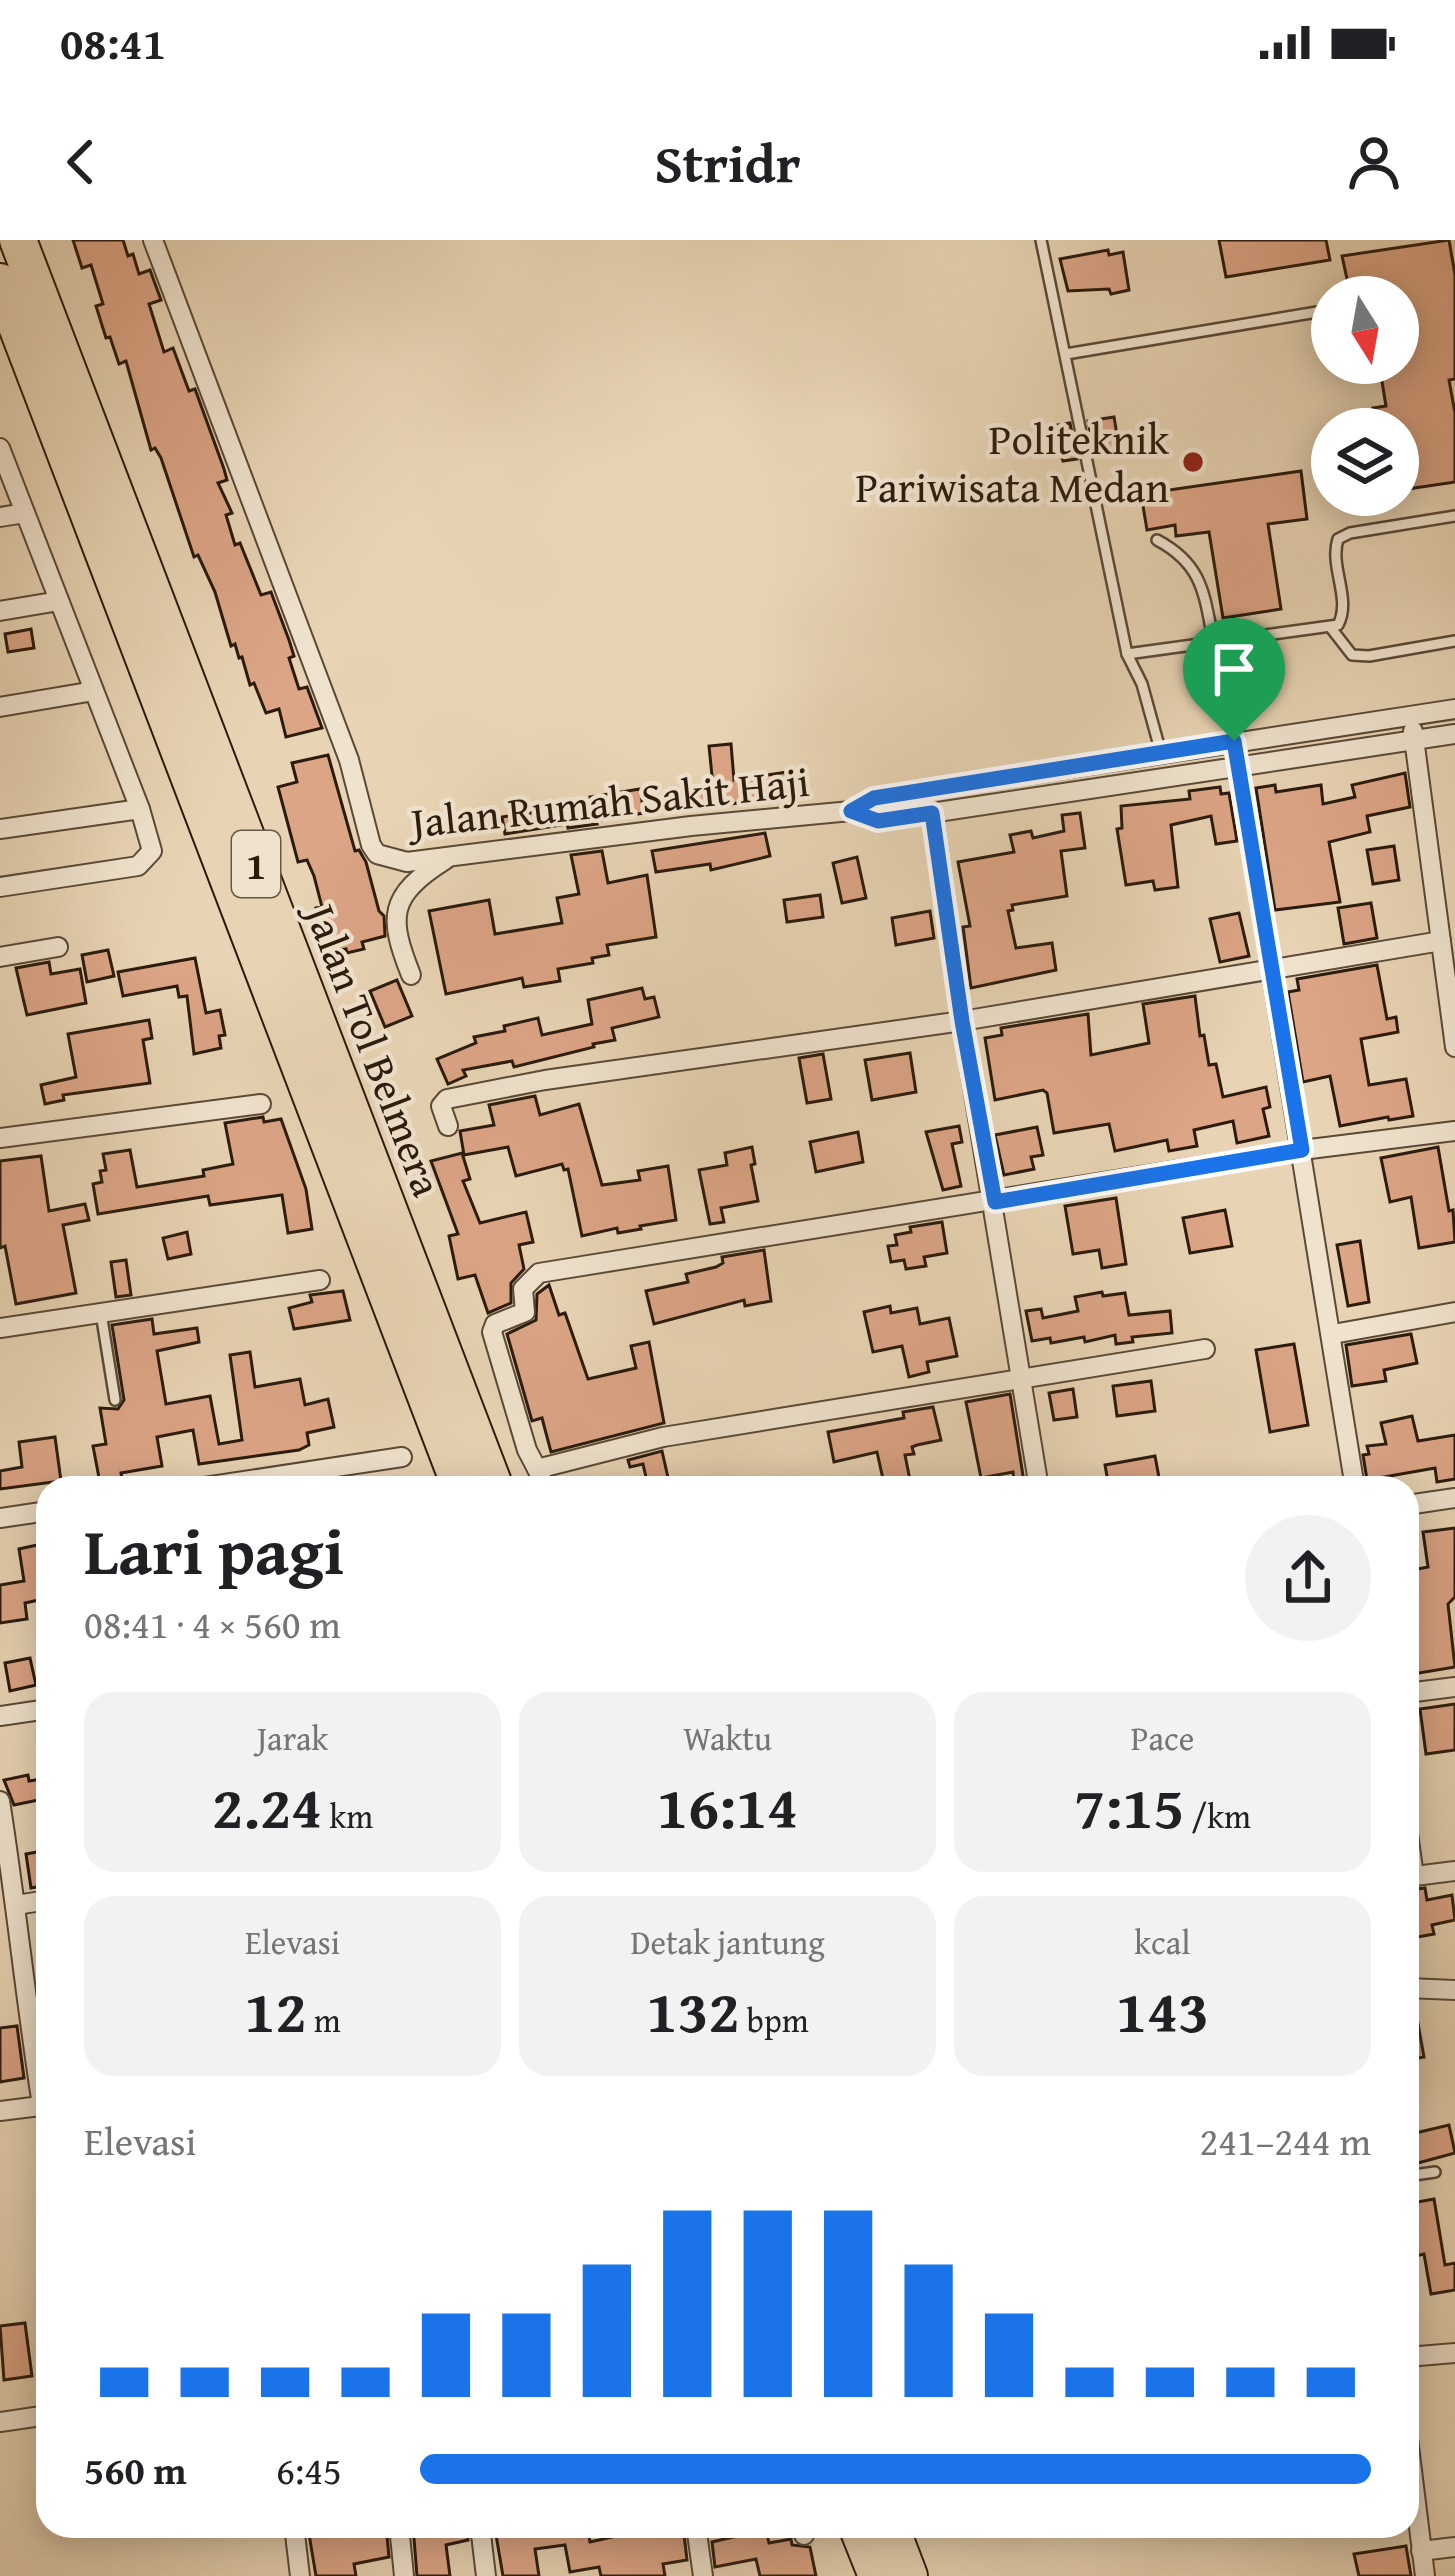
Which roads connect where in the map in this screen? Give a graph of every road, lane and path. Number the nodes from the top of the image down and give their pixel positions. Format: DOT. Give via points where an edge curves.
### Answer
graph roads {
  1 [pos="18,240"];
  2 [pos="153,240"];
  3 [pos="1042,240"];
  4 [pos="0,282"];
  5 [pos="1311,313"];
  6 [pos="1066,354"];
  7 [pos="0,448"];
  8 [pos="25,513"];
  9 [pos="1455,516"];
  10 [pos="0,517"];
  11 [pos="1157,540"];
  12 [pos="59,601"];
  13 [pos="0,611"];
  14 [pos="1331,628"];
  15 [pos="1455,641"];
  16 [pos="1214,644"];
  17 [pos="1127,654"];
  18 [pos="94,691"];
  19 [pos="0,707"];
  20 [pos="1455,709"];
  21 [pos="1411,715"];
  22 [pos="1455,734"];
  23 [pos="1414,740"];
  24 [pos="1234,741"];
  25 [pos="1161,753"];
  26 [pos="1238,766"];
  27 [pos="1164,778"];
  28 [pos="140,809"];
  29 [pos="851,811"];
  30 [pos="932,813"];
  31 [pos="0,829"];
  32 [pos="449,857"];
  33 [pos="0,887"];
  34 [pos="1441,941"];
  35 [pos="58,947"];
  36 [pos="0,957"];
  37 [pos="1273,971"];
  38 [pos="411,975"];
  39 [pos="962,1021"];
  40 [pos="1455,1048"];
  41 [pos="261,1104"];
  42 [pos="448,1126"];
  43 [pos="1455,1131"];
  44 [pos="0,1138"];
  45 [pos="1302,1150"];
  46 [pos="995,1202"];
  47 [pos="320,1280"];
  48 [pos="1455,1312"];
  49 [pos="101,1313"];
  50 [pos="0,1328"];
  51 [pos="1333,1334"];
  52 [pos="1205,1348"];
  53 [pos="1022,1378"];
  54 [pos="115,1400"];
  55 [pos="402,1456"];
  56 [pos="537,1468"];
  57 [pos="274,1476"];
  58 [pos="456,1476"];
  59 [pos="490,1476"];
  60 [pos="541,1476"];
  61 [pos="1038,1476"];
  62 [pos="1353,1476"];
  63 [pos="1455,1498"];
  64 [pos="1419,1503"];
  65 [pos="36,1513"];
  66 [pos="0,1518"];
  67 [pos="1455,1687"];
  68 [pos="1419,1692"];
  69 [pos="36,1711"];
  70 [pos="0,1716"];
  71 [pos="0,1801"];
  72 [pos="1455,1871"];
  73 [pos="1419,1876"];
  74 [pos="36,1902"];
  75 [pos="16,1904"];
  76 [pos="8,1942"];
  77 [pos="1419,1988"];
  78 [pos="1455,1990"];
  79 [pos="36,2065"];
  80 [pos="36,2106"];
  81 [pos="0,2111"];
  82 [pos="1435,2172"];
  83 [pos="1419,2174"];
  84 [pos="1455,2353"];
  85 [pos="1419,2356"];
  86 [pos="36,2417"];
  87 [pos="0,2422"];
  88 [pos="1419,2534"];
  89 [pos="295,2538"];
  90 [pos="400,2538"];
  91 [pos="481,2538"];
  92 [pos="698,2538"];
  93 [pos="862,2538"];
  94 [pos="895,2538"];
  95 [pos="1455,2547"];
  96 [pos="1421,2551"];
  97 [pos="300,2576"];
  98 [pos="404,2576"];
  99 [pos="486,2576"];
  100 [pos="703,2576"];
  101 [pos="877,2576"];
  102 [pos="909,2576"];
  103 [pos="1425,2576"];
  1 -- 59 [label="highway, Jalan Tol Belmera / 1"];
  2 -- 32 [label="street, Jalan Rumah Sakit Haji" via="349,760 371,845 407,862"];
  3 -- 6 [label="lane"];
  4 -- 58 [label="highway, Jalan Tol Belmera / 1"];
  5 -- 6 [label="lane"];
  6 -- 17 [label="lane"];
  7 -- 8 [label="street"];
  8 -- 10 [label="street"];
  8 -- 12 [label="street"];
  9 -- 14 [label="lane" via="1338,539 1344,613"];
  11 -- 16 [label="lane" via="1197,574"];
  12 -- 13 [label="street"];
  12 -- 18 [label="street"];
  14 -- 15 [label="lane" via="1352,655"];
  14 -- 16 [label="lane"];
  16 -- 17 [label="lane"];
  17 -- 25 [label="lane"];
  18 -- 19 [label="street"];
  18 -- 28 [label="street"];
  20 -- 21 [label="street, Jalan Rumah Sakit Haji"];
  21 -- 23 [label="street"];
  21 -- 24 [label="street, Jalan Rumah Sakit Haji"];
  22 -- 23 [label="street, Jalan Rumah Sakit Haji"];
  23 -- 26 [label="street, Jalan Rumah Sakit Haji"];
  23 -- 34 [label="street"];
  24 -- 25 [label="street, Jalan Rumah Sakit Haji"];
  24 -- 26 [label="street"];
  25 -- 27 [label="street"];
  25 -- 29 [label="street, Jalan Rumah Sakit Haji" via="874,798"];
  26 -- 27 [label="street, Jalan Rumah Sakit Haji"];
  26 -- 37 [label="street"];
  27 -- 30 [label="street, Jalan Rumah Sakit Haji"];
  28 -- 31 [label="street"];
  28 -- 33 [label="street" via="152,850 145,862"];
  29 -- 30 [label="street, Jalan Rumah Sakit Haji" via="878,821"];
  29 -- 32 [label="street, Jalan Rumah Sakit Haji"];
  30 -- 39 [label="street"];
  32 -- 38 [label="street" via="413,883 396,916"];
  34 -- 37 [label="street"];
  34 -- 40 [label="street"];
  35 -- 36 [label="street"];
  37 -- 39 [label="street"];
  37 -- 45 [label="street"];
  39 -- 42 [label="street" via="447,1099"];
  39 -- 46 [label="street"];
  41 -- 44 [label="street"];
  43 -- 45 [label="street"];
  45 -- 46 [label="street"];
  45 -- 51 [label="street"];
  46 -- 53 [label="street"];
  46 -- 56 [label="street" via="539,1273 523,1289 525,1312 492,1332"];
  47 -- 49 [label="street"];
  48 -- 51 [label="street"];
  49 -- 50 [label="street"];
  49 -- 54 [label="lane"];
  51 -- 62 [label="street"];
  52 -- 53 [label="street"];
  53 -- 56 [label="street" via="663,1437"];
  53 -- 61 [label="street"];
  55 -- 57 [label="street"];
  56 -- 60 [label="street"];
  63 -- 64 [label="street"];
  65 -- 66 [label="street"];
  67 -- 68 [label="street"];
  69 -- 70 [label="street"];
  71 -- 75 [label="street"];
  72 -- 73 [label="street"];
  74 -- 75 [label="street"];
  75 -- 76 [label="street"];
  76 -- 79 [label="street"];
  77 -- 78 [label="street"];
  80 -- 81 [label="street"];
  82 -- 83 [label="lane"];
  84 -- 85 [label="street"];
  86 -- 87 [label="street"];
  88 -- 96 [label="street"];
  89 -- 97 [label="street"];
  90 -- 98 [label="street"];
  91 -- 99 [label="street"];
  92 -- 100 [label="street"];
  93 -- 101 [label="highway"];
  94 -- 102 [label="highway"];
  95 -- 96 [label="street"];
  96 -- 103 [label="street"];
}
